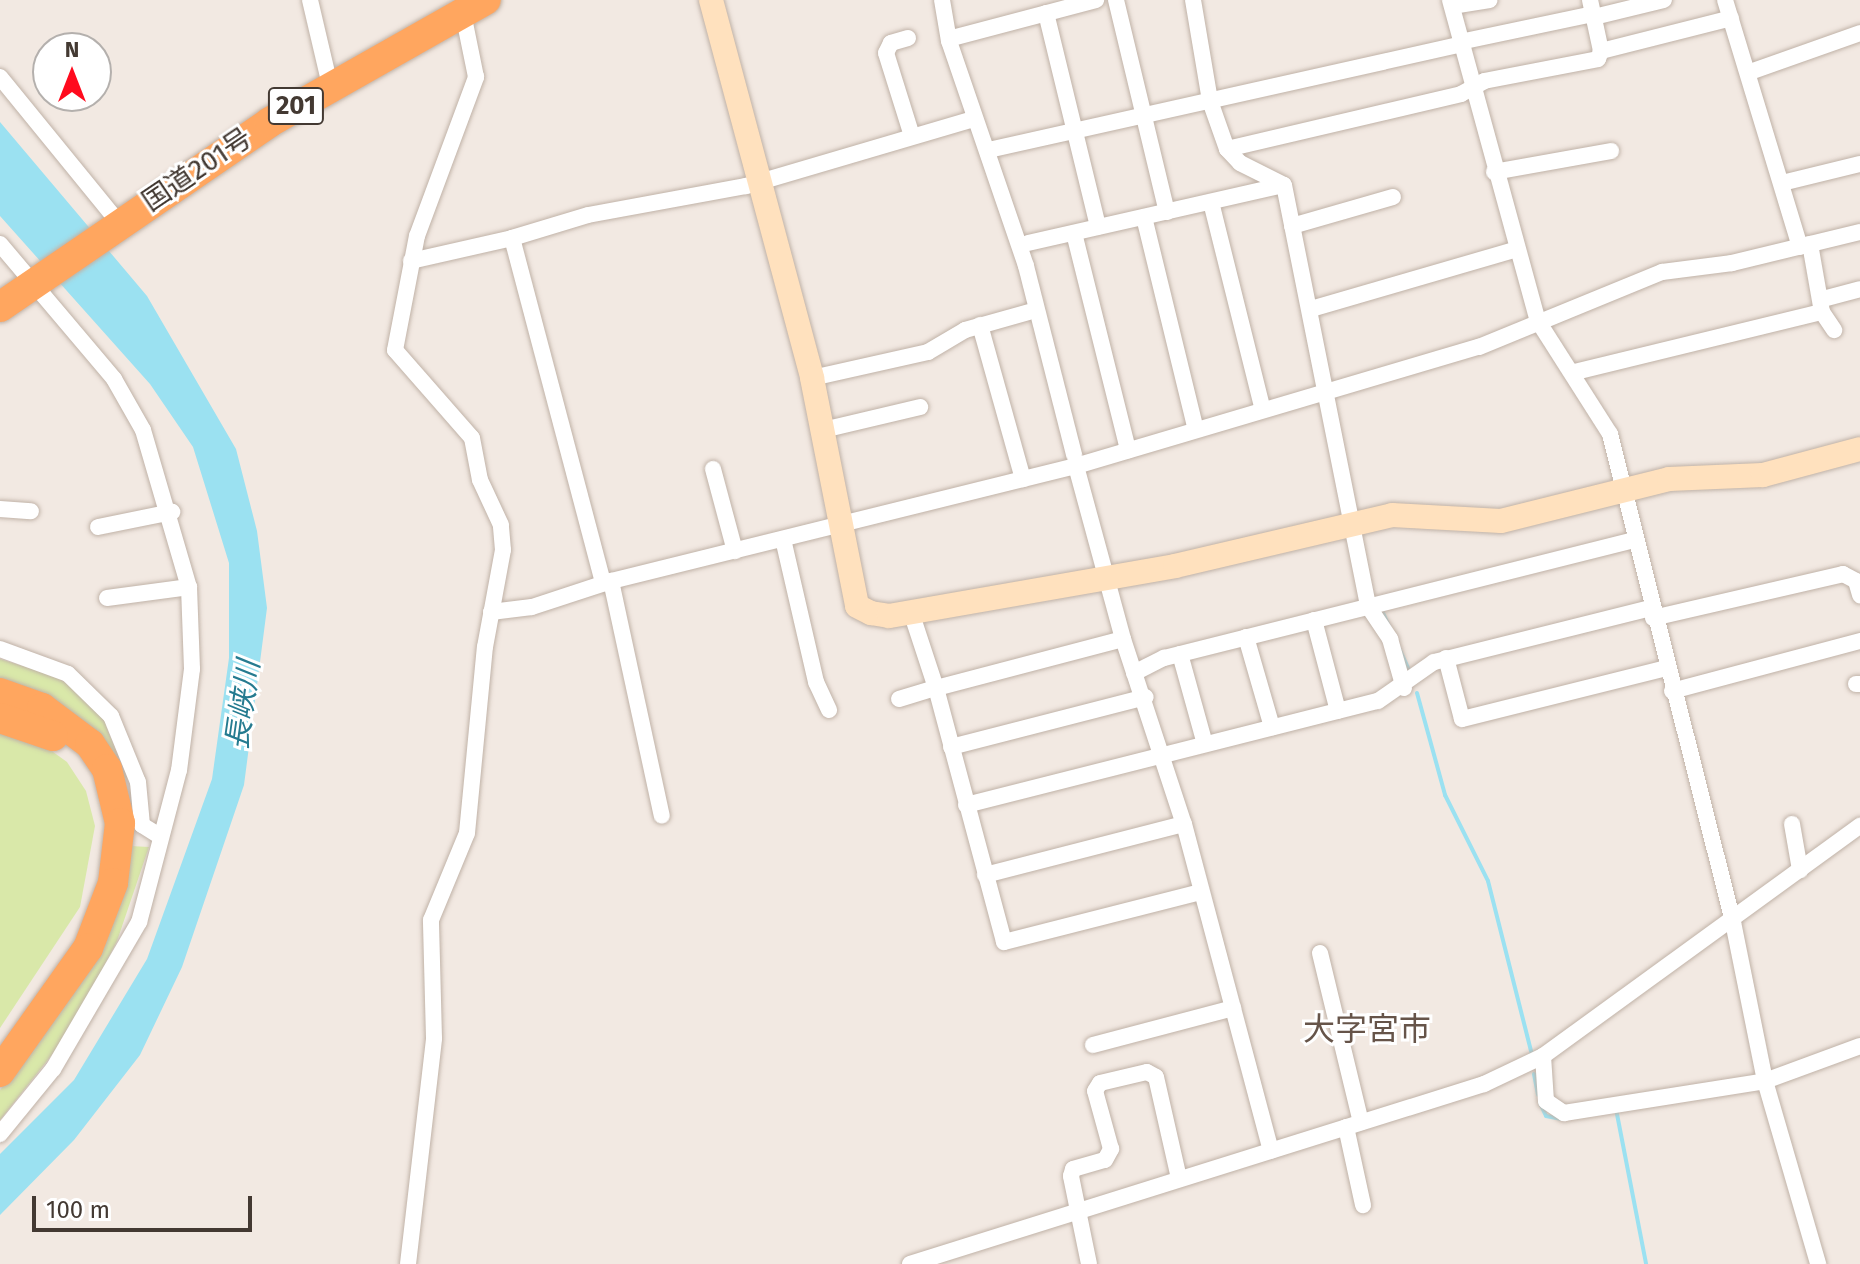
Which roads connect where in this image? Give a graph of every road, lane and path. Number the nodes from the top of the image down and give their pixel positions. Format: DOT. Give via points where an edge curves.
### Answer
graph roads {
  1 [pos="310,0"];
  2 [pos="711,0"];
  3 [pos="942,0"];
  4 [pos="1096,0"];
  5 [pos="1116,0"];
  6 [pos="1193,0"];
  7 [pos="1490,0"];
  8 [pos="1664,0"];
  9 [pos="1725,0"];
  10 [pos="1451,3"];
  11 [pos="475,6"];
  12 [pos="1592,10"];
  13 [pos="1046,13"];
  14 [pos="1731,18"];
  15 [pos="1860,33"];
  16 [pos="956,37"];
  17 [pos="908,38"];
  18 [pos="1461,43"];
  19 [pos="1601,51"];
  20 [pos="1750,72"];
  21 [pos="0,77"];
  22 [pos="330,85"];
  23 [pos="1472,89"];
  24 [pos="1210,101"];
  25 [pos="1144,115"];
  26 [pos="974,119"];
  27 [pos="1075,130"];
  28 [pos="912,136"];
  29 [pos="993,149"];
  30 [pos="1227,149"];
  31 [pos="1611,151"];
  32 [pos="1860,164"];
  33 [pos="1494,172"];
  34 [pos="761,177"];
  35 [pos="1782,183"];
  36 [pos="1284,185"];
  37 [pos="1393,197"];
  38 [pos="1211,202"];
  39 [pos="1167,212"];
  40 [pos="1144,217"];
  41 [pos="116,224"];
  42 [pos="1292,226"];
  43 [pos="1098,227"];
  44 [pos="1860,232"];
  45 [pos="1074,233"];
  46 [pos="512,238"];
  47 [pos="1028,243"];
  48 [pos="0,244"];
  49 [pos="1805,246"];
  50 [pos="1514,250"];
  51 [pos="411,261"];
  52 [pos="37,280"];
  53 [pos="1860,289"];
  54 [pos="1822,305"];
  55 [pos="0,307"];
  56 [pos="1311,309"];
  57 [pos="1029,312"];
  58 [pos="1538,321"];
  59 [pos="980,325"];
  60 [pos="1834,330"];
  61 [pos="1575,372"];
  62 [pos="812,378"];
  63 [pos="1329,390"];
  64 [pos="920,407"];
  65 [pos="1263,410"];
  66 [pos="823,430"];
  67 [pos="1196,430"];
  68 [pos="1860,449"];
  69 [pos="1128,450"];
  70 [pos="1075,461"];
  71 [pos="713,469"];
  72 [pos="1023,479"];
  73 [pos="1625,493"];
  74 [pos="0,509"];
  75 [pos="31,511"];
  76 [pos="172,512"];
  77 [pos="842,523"];
  78 [pos="1349,523"];
  79 [pos="98,527"];
  80 [pos="783,539"];
  81 [pos="1635,540"];
  82 [pos="735,551"];
  83 [pos="1111,577"];
  84 [pos="607,582"];
  85 [pos="189,587"];
  86 [pos="1860,595"];
  87 [pos="107,598"];
  88 [pos="1368,606"];
  89 [pos="491,612"];
  90 [pos="911,612"];
  91 [pos="1652,613"];
  92 [pos="1314,620"];
  93 [pos="1246,637"];
  94 [pos="1123,639"];
  95 [pos="1860,641"];
  96 [pos="0,649"];
  97 [pos="1180,654"];
  98 [pos="1446,658"];
  99 [pos="1666,668"];
  100 [pos="1134,673"];
  101 [pos="936,688"];
  102 [pos="1404,688"];
  103 [pos="1672,691"];
  104 [pos="0,693"];
  105 [pos="1146,697"];
  106 [pos="899,699"];
  107 [pos="829,710"];
  108 [pos="1338,711"];
  109 [pos="0,718"];
  110 [pos="1272,727"];
  111 [pos="1205,744"];
  112 [pos="951,747"];
  113 [pos="1164,754"];
  114 [pos="966,805"];
  115 [pos="662,816"];
  116 [pos="1184,824"];
  117 [pos="1792,824"];
  118 [pos="1860,826"];
  119 [pos="161,837"];
  120 [pos="1800,870"];
  121 [pos="985,875"];
  122 [pos="1200,892"];
  123 [pos="1733,922"];
  124 [pos="1320,953"];
  125 [pos="1233,1008"];
  126 [pos="0,1045"];
  127 [pos="1093,1045"];
  128 [pos="1860,1046"];
  129 [pos="1543,1056"];
  130 [pos="0,1072"];
  131 [pos="1765,1081"];
  132 [pos="1354,1124"];
  133 [pos="0,1134"];
  134 [pos="1271,1151"];
  135 [pos="1179,1178"];
  136 [pos="1363,1205"];
  137 [pos="1079,1209"];
  138 [pos="408,1264"];
  139 [pos="910,1264"];
  140 [pos="1089,1264"];
  141 [pos="1818,1264"];
  1 -- 22 [label="street"];
  2 -- 34 [label="street"];
  3 -- 26 [label="street"];
  4 -- 13 [label="street"];
  5 -- 25 [label="street"];
  6 -- 24 [label="street"];
  7 -- 10 [label="street"];
  8 -- 12 [label="street"];
  9 -- 14 [label="street"];
  10 -- 18 [label="street"];
  11 -- 22 [label="highway, 国道201号 / 201"];
  11 -- 51 [label="street" via="476,77"];
  12 -- 18 [label="street"];
  12 -- 19 [label="street"];
  13 -- 16 [label="street"];
  13 -- 27 [label="street"];
  14 -- 19 [label="street"];
  14 -- 20 [label="street"];
  15 -- 20 [label="street"];
  17 -- 28 [label="street" via="891,43 886,53"];
  18 -- 23 [label="street"];
  18 -- 24 [label="street"];
  19 -- 23 [label="street" via="1598,59 1484,81"];
  20 -- 35 [label="street"];
  21 -- 41 [label="street"];
  22 -- 41 [label="highway, 国道201号 / 201"];
  23 -- 30 [label="street"];
  23 -- 33 [label="street"];
  24 -- 25 [label="street"];
  24 -- 30 [label="street"];
  25 -- 27 [label="street"];
  25 -- 39 [label="street"];
  26 -- 28 [label="street"];
  26 -- 70 [label="street" via="1012,221"];
  27 -- 29 [label="street"];
  27 -- 43 [label="street"];
  28 -- 34 [label="street"];
  30 -- 36 [label="street" via="1240,163"];
  31 -- 33 [label="street"];
  32 -- 35 [label="street"];
  33 -- 50 [label="street"];
  34 -- 46 [label="street"];
  34 -- 62 [label="street"];
  35 -- 49 [label="street"];
  36 -- 38 [label="street"];
  36 -- 42 [label="street"];
  37 -- 42 [label="street"];
  38 -- 39 [label="street"];
  38 -- 65 [label="street"];
  39 -- 40 [label="street"];
  40 -- 43 [label="street"];
  40 -- 67 [label="street"];
  41 -- 52 [label="highway, 国道201号 / 201"];
  42 -- 56 [label="street"];
  43 -- 45 [label="street"];
  44 -- 49 [label="street"];
  45 -- 47 [label="street"];
  45 -- 69 [label="street"];
  46 -- 51 [label="street"];
  46 -- 84 [label="street"];
  48 -- 52 [label="street"];
  49 -- 54 [label="street"];
  49 -- 58 [label="street" via="1662,272"];
  50 -- 56 [label="street"];
  50 -- 58 [label="street"];
  51 -- 89 [label="street" via="395,350 472,438 480,480 501,525 500,575"];
  52 -- 55 [label="highway, 国道201号 / 201"];
  52 -- 76 [label="street" via="114,379 143,430"];
  53 -- 54 [label="street"];
  54 -- 60 [label="street"];
  54 -- 61 [label="street"];
  56 -- 63 [label="street"];
  57 -- 59 [label="street"];
  58 -- 61 [label="street"];
  58 -- 63 [label="street" via="1479,347"];
  59 -- 62 [label="street" via="928,352"];
  59 -- 72 [label="street"];
  61 -- 73 [label="street" via="1602,416"];
  62 -- 66 [label="street"];
  63 -- 65 [label="street"];
  63 -- 78 [label="street"];
  64 -- 66 [label="street"];
  65 -- 67 [label="street"];
  66 -- 77 [label="street"];
  67 -- 69 [label="street"];
  68 -- 73 [label="street" via="1763,475 1669,479"];
  69 -- 70 [label="street"];
  70 -- 72 [label="street"];
  70 -- 83 [label="street"];
  71 -- 82 [label="street"];
  72 -- 77 [label="street"];
  73 -- 78 [label="street" via="1501,521 1392,515"];
  73 -- 81 [label="street"];
  74 -- 75 [label="street"];
  76 -- 79 [label="street"];
  76 -- 85 [label="street"];
  77 -- 80 [label="street"];
  77 -- 90 [label="street" via="857,606 889,616"];
  78 -- 83 [label="street"];
  78 -- 88 [label="street"];
  80 -- 82 [label="street"];
  80 -- 107 [label="street" via="816,682"];
  81 -- 88 [label="street"];
  81 -- 91 [label="street"];
  82 -- 84 [label="street"];
  83 -- 90 [label="street"];
  83 -- 94 [label="street"];
  84 -- 89 [label="street" via="532,607"];
  84 -- 115 [label="street"];
  85 -- 87 [label="street"];
  85 -- 119 [label="street" via="192,669 179,770"];
  86 -- 91 [label="street" via="1856,581 1843,574"];
  88 -- 92 [label="street"];
  88 -- 102 [label="street" via="1390,639"];
  89 -- 138 [label="street" via="467,833 431,920 434,1038"];
  90 -- 101 [label="street"];
  91 -- 98 [label="street"];
  91 -- 99 [label="street"];
  92 -- 93 [label="street"];
  92 -- 108 [label="street"];
  93 -- 97 [label="street"];
  93 -- 110 [label="street"];
  94 -- 100 [label="street"];
  94 -- 101 [label="street"];
  95 -- 103 [label="street"];
  96 -- 119 [label="street" via="68,674 111,716 138,782 142,825"];
  97 -- 100 [label="street"];
  97 -- 111 [label="street"];
  98 -- 99 [label="street" via="1462,719"];
  98 -- 102 [label="street"];
  99 -- 103 [label="street"];
  100 -- 105 [label="street"];
  101 -- 106 [label="street"];
  101 -- 112 [label="street"];
  102 -- 108 [label="street"];
  103 -- 123 [label="street"];
  104 -- 130 [label="highway" via="42,708 90,744 107,769 120,823 113,883 88,948"];
  105 -- 112 [label="street"];
  105 -- 113 [label="street"];
  108 -- 110 [label="street"];
  109 -- 126 [label="highway" via="31,724 74,754 98,794 103,844 73,940"];
  110 -- 111 [label="street"];
  111 -- 113 [label="street"];
  112 -- 114 [label="street"];
  113 -- 114 [label="street"];
  113 -- 116 [label="street"];
  114 -- 121 [label="street"];
  116 -- 121 [label="street"];
  116 -- 122 [label="street"];
  117 -- 120 [label="street"];
  118 -- 120 [label="street"];
  119 -- 133 [label="street" via="139,922 60,1059"];
  120 -- 123 [label="street"];
  121 -- 122 [label="street" via="1004,942"];
  122 -- 125 [label="street"];
  123 -- 129 [label="street"];
  123 -- 131 [label="street"];
  124 -- 132 [label="street"];
  125 -- 127 [label="street"];
  125 -- 134 [label="street"];
  128 -- 131 [label="street"];
  129 -- 131 [label="street" via="1546,1101 1564,1113"];
  129 -- 132 [label="street" via="1484,1084"];
  131 -- 141 [label="street"];
  132 -- 134 [label="street"];
  132 -- 136 [label="street"];
  134 -- 135 [label="street"];
  135 -- 137 [label="street"];
  135 -- 137 [label="street" via="1156,1077 1147,1072 1100,1083 1095,1091 1111,1149 1105,1160 1073,1169"];
  137 -- 139 [label="street"];
  137 -- 140 [label="street"];
}
